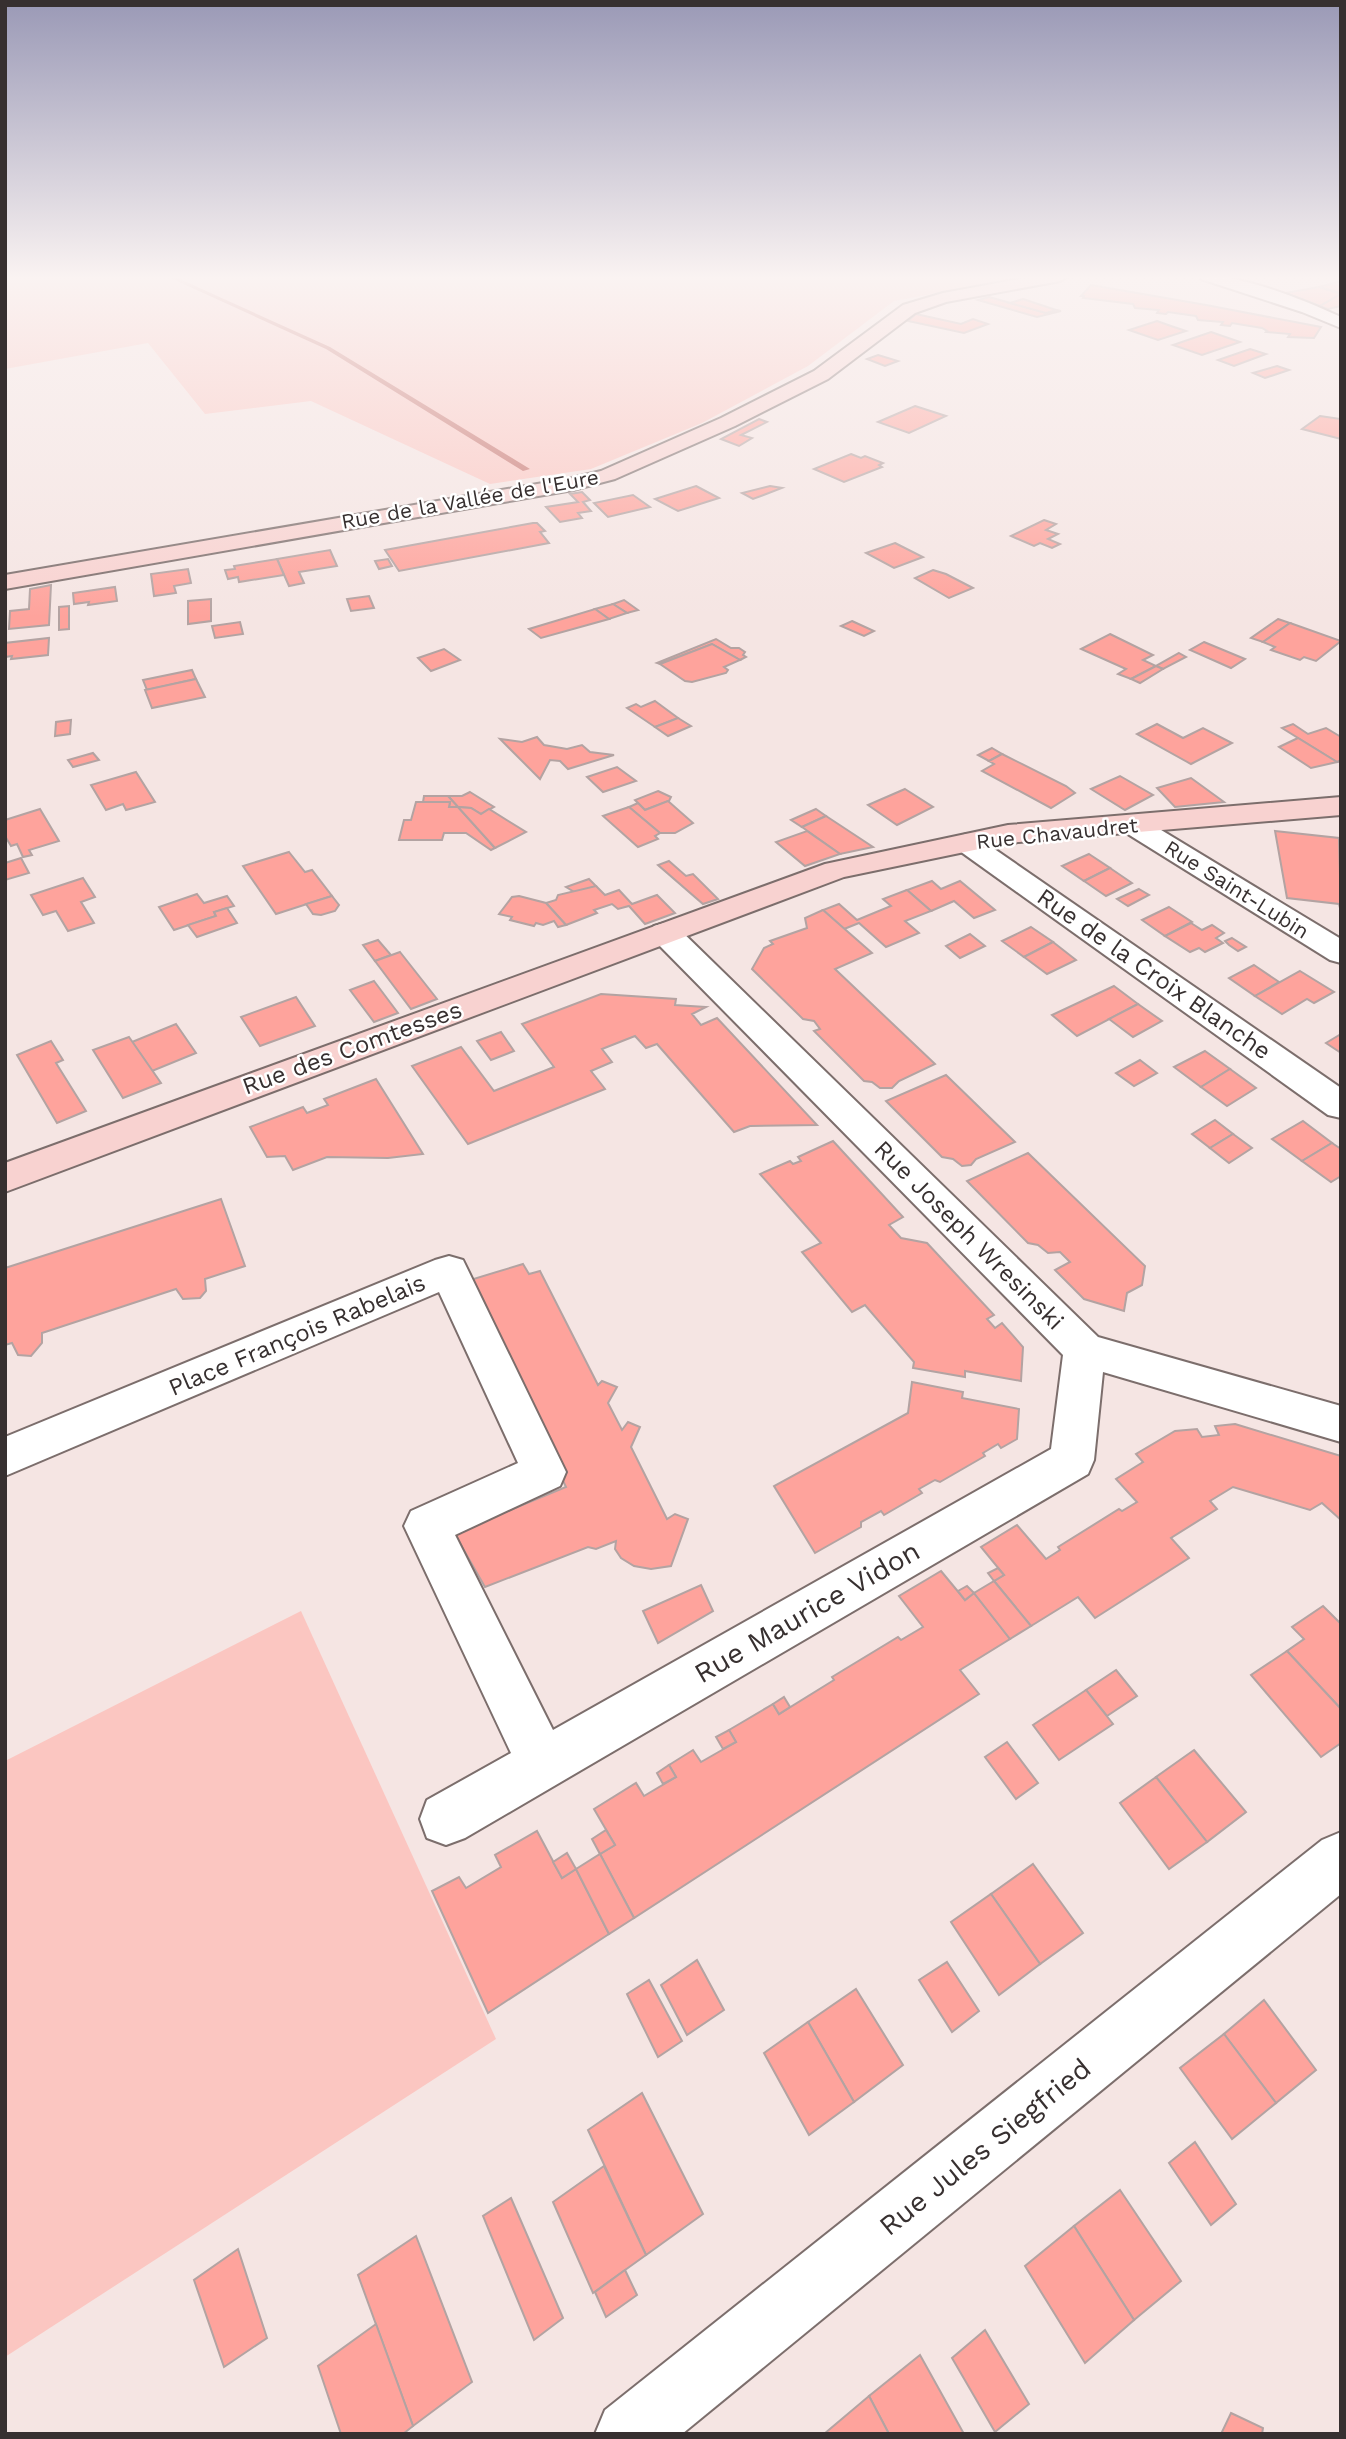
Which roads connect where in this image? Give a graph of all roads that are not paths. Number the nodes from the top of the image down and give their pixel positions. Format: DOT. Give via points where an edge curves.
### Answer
graph roads {
  1 [pos="792,390"];
  2 [pos="5,582"];
  3 [pos="1341,806"];
  4 [pos="1133,825"];
  5 [pos="967,843"];
  6 [pos="701,922"];
  7 [pos="665,933"];
  8 [pos="1341,953"];
  9 [pos="1341,1106"];
  10 [pos="5,1178"];
  11 [pos="1084,1350"];
  12 [pos="1341,1424"];
  13 [pos="5,1457"];
  14 [pos="542,1763"];
  15 [pos="446,1819"];
  16 [pos="1341,1860"];
  17 [pos="629,2434"];
  1 -- 2 [label="street, Rue de la Vallée de l'Eure" via="608,475 573,484"];
  3 -- 4 [label="street, Rue Chavaudret"];
  4 -- 5 [label="street, Rue Chavaudret" via="1009,834"];
  4 -- 8 [label="street, Rue Saint-Lubin"];
  5 -- 6 [label="street, Rue Chavaudret" via="836,870"];
  5 -- 9 [label="street, Rue de la Croix Blanche"];
  6 -- 7 [label="street, Rue des Comtesses"];
  7 -- 10 [label="street, Rue des Comtesses"];
  7 -- 11 [label="street, Rue Joseph Wresinski"];
  11 -- 12 [label="street, Rue Joseph Wresinski"];
  11 -- 14 [label="street, Rue Maurice Vidon" via="1072,1460"];
  13 -- 14 [label="street, Place François Rabelais" via="449,1271 544,1472 427,1526"];
  14 -- 15 [label="street, Rue Maurice Vidon"];
  16 -- 17 [label="street, Rue Jules Siegfried"];
}
